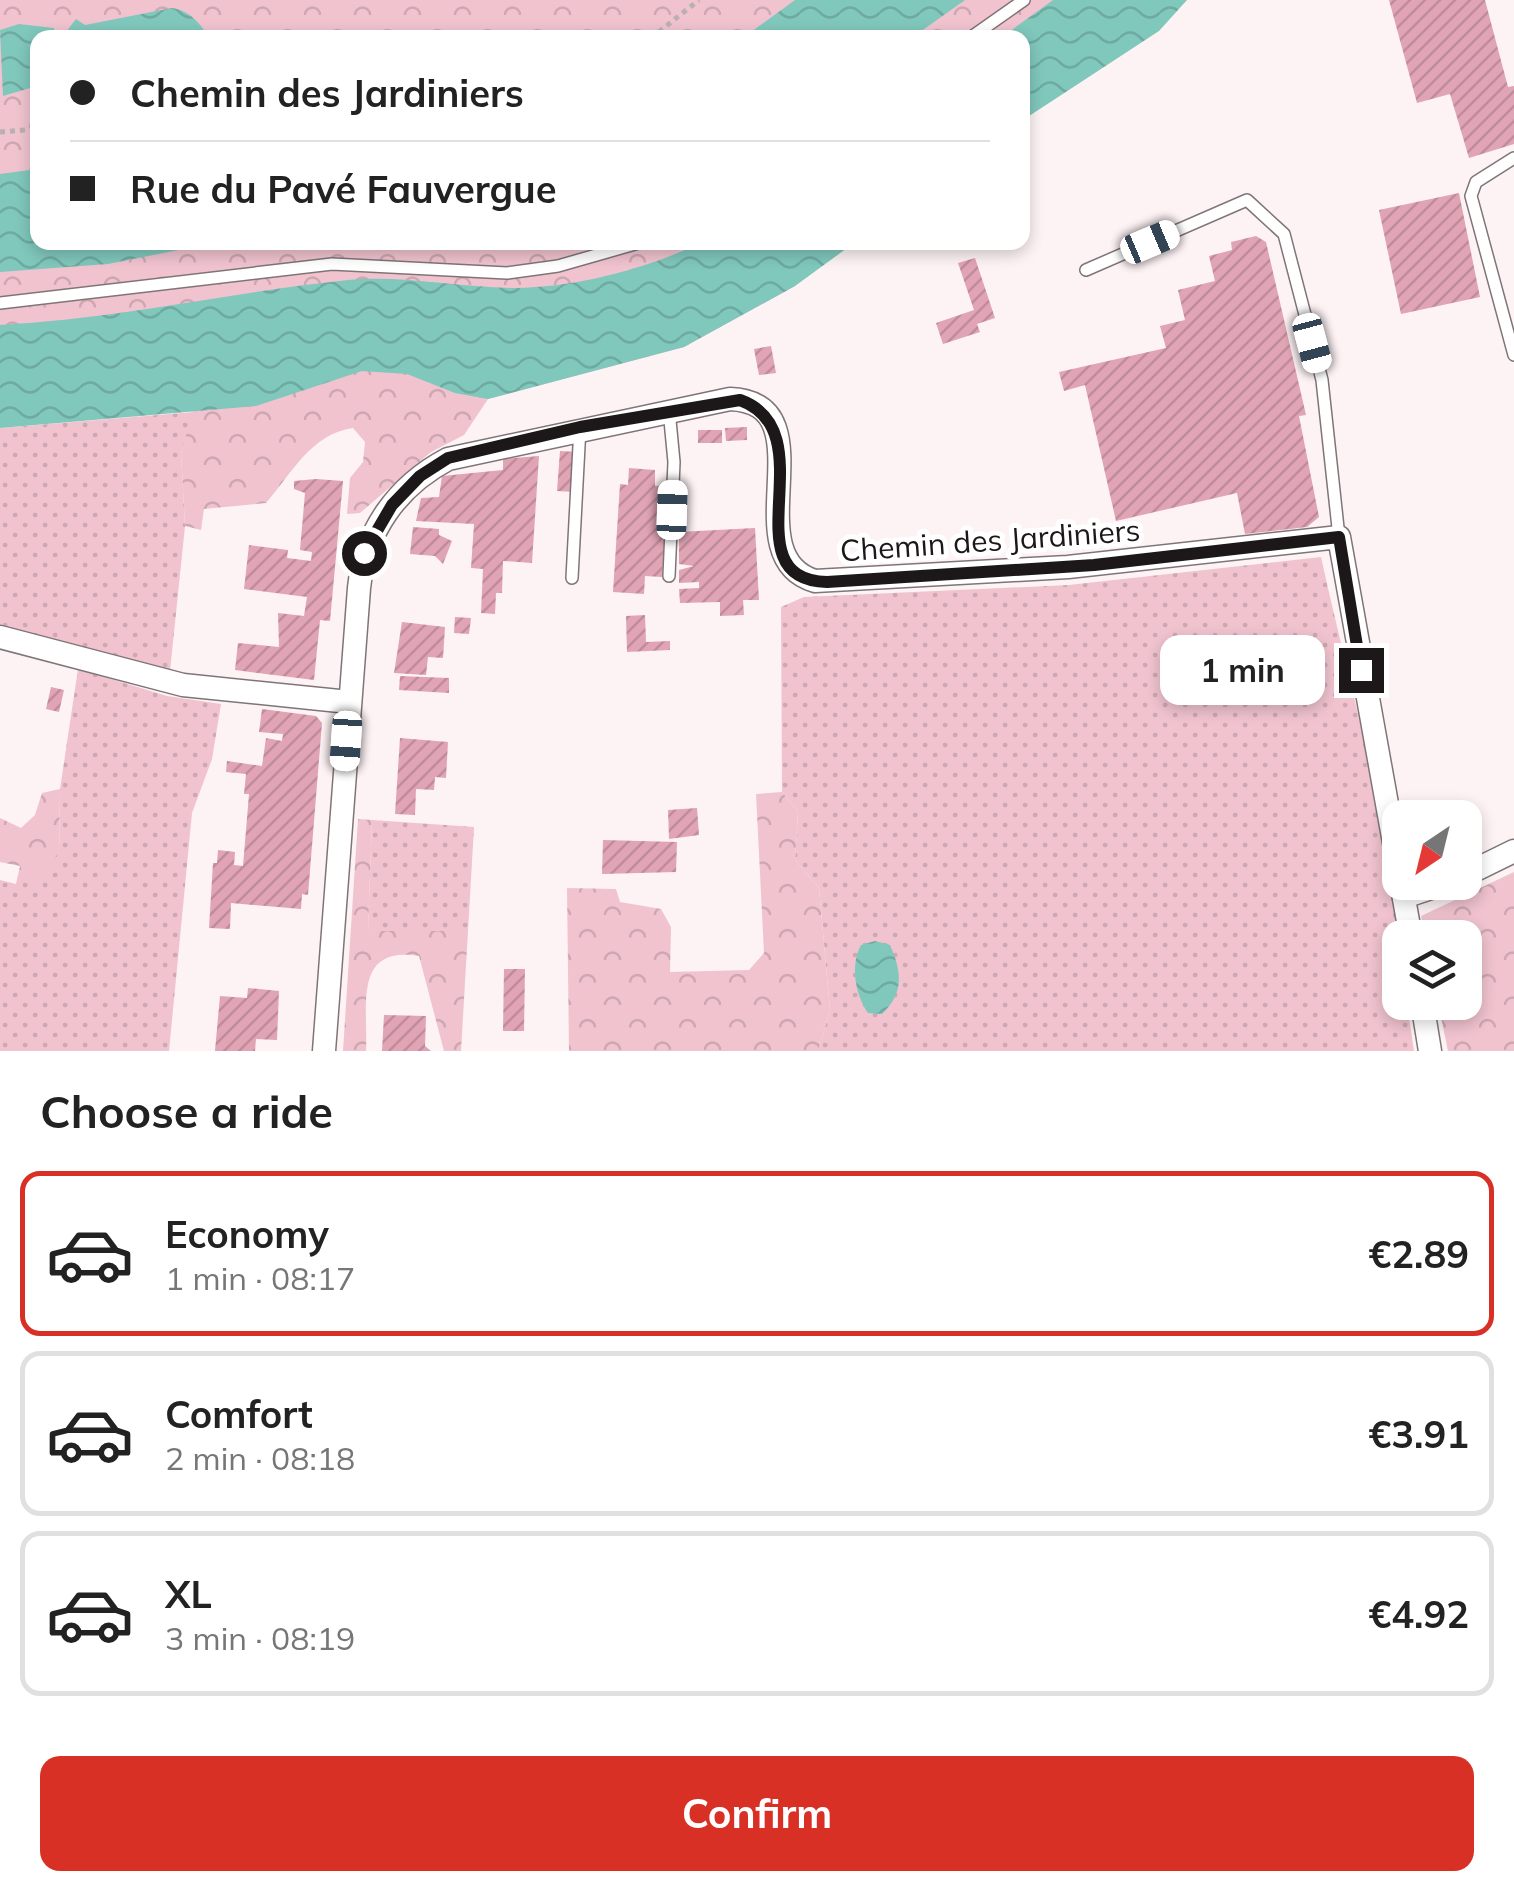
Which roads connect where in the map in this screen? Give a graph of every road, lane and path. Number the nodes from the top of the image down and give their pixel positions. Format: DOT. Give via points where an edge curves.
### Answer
graph roads {
  1 [pos="699,0"];
  2 [pos="1024,0"];
  3 [pos="663,30"];
  4 [pos="981,30"];
  5 [pos="30,130"];
  6 [pos="0,132"];
  7 [pos="1514,158"];
  8 [pos="617,250"];
  9 [pos="1086,270"];
  10 [pos="0,304"];
  11 [pos="1514,355"];
  12 [pos="669,410"];
  13 [pos="580,427"];
  14 [pos="1339,537"];
  15 [pos="669,576"];
  16 [pos="572,578"];
  17 [pos="0,638"];
  18 [pos="349,702"];
  19 [pos="1387,800"];
  20 [pos="1514,852"];
  21 [pos="1482,867"];
  22 [pos="1425,1020"];
  23 [pos="324,1051"];
  24 [pos="1430,1051"];
  1 -- 3 [label="path"];
  2 -- 4 [label="lane"];
  5 -- 6 [label="path"];
  7 -- 11 [label="lane" via="1476,182 1471,196"];
  8 -- 10 [label="lane" via="506,273 332,264"];
  9 -- 14 [label="lane" via="1246,200 1284,234 1322,380"];
  12 -- 13 [label="street, Chemin des Jardiniers"];
  12 -- 14 [label="street, Chemin des Jardiniers" via="740,400 768,417 779,444 780,550 797,573 815,581 1081,566"];
  12 -- 15 [label="lane"];
  13 -- 16 [label="lane"];
  13 -- 18 [label="street, Chemin des Jardiniers" via="448,458 420,476 374,530 360,571"];
  14 -- 19 [label="street"];
  17 -- 18 [label="street" via="184,685"];
  18 -- 23 [label="street"];
  20 -- 21 [label="street"];
  22 -- 24 [label="street"];
}
